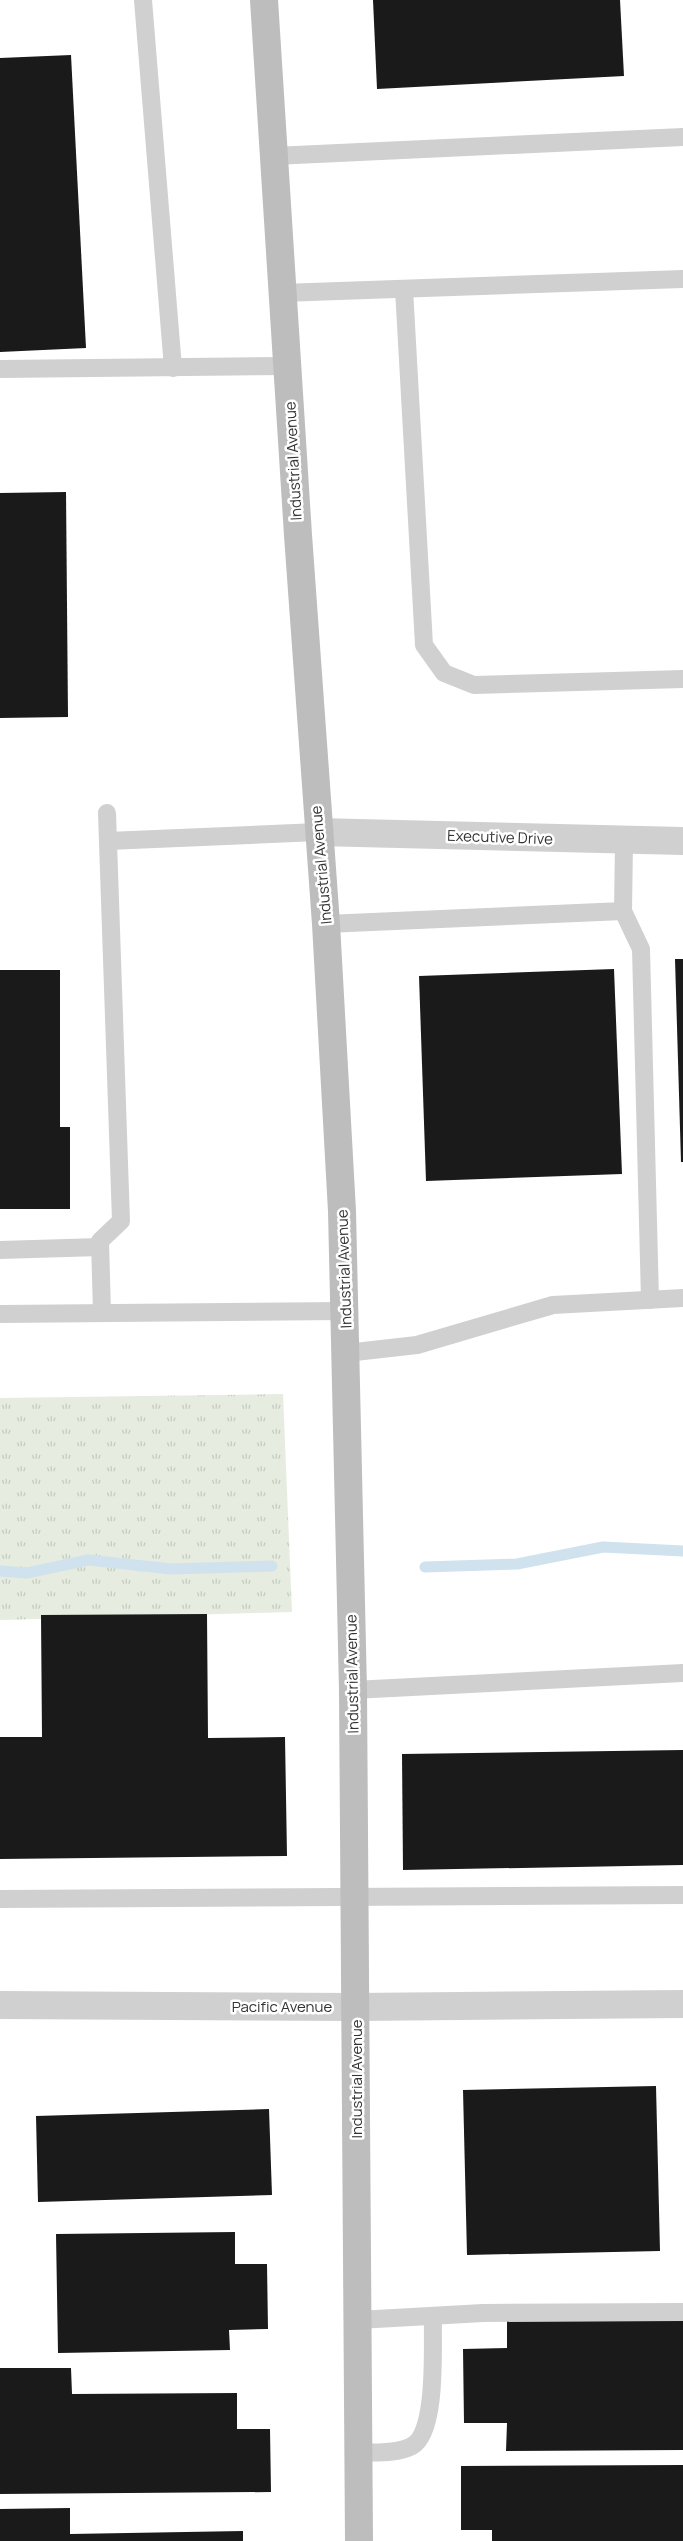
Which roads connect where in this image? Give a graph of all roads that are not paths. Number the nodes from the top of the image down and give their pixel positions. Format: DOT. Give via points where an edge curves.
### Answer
graph roads {
  1 [pos="143,0"];
  2 [pos="264,0"];
  3 [pos="683,137"];
  4 [pos="274,156"];
  5 [pos="683,279"];
  6 [pos="404,289"];
  7 [pos="282,293"];
  8 [pos="288,366"];
  9 [pos="172,368"];
  10 [pos="0,369"];
  11 [pos="683,679"];
  12 [pos="107,813"];
  13 [pos="318,832"];
  14 [pos="108,841"];
  15 [pos="683,841"];
  16 [pos="624,842"];
  17 [pos="623,911"];
  18 [pos="326,924"];
  19 [pos="100,1247"];
  20 [pos="0,1250"];
  21 [pos="683,1298"];
  22 [pos="650,1300"];
  23 [pos="346,1311"];
  24 [pos="102,1313"];
  25 [pos="0,1314"];
  26 [pos="346,1353"];
  27 [pos="683,1673"];
  28 [pos="353,1690"];
  29 [pos="683,1895"];
  30 [pos="354,1898"];
  31 [pos="0,1900"];
  32 [pos="683,2004"];
  33 [pos="0,2005"];
  34 [pos="355,2006"];
  35 [pos="683,2312"];
  36 [pos="432,2316"];
  37 [pos="358,2320"];
  38 [pos="359,2453"];
  39 [pos="359,2541"];
  1 -- 9 [label="lane"];
  2 -- 4 [label="main road, Industrial Avenue"];
  3 -- 4 [label="lane"];
  4 -- 7 [label="main road, Industrial Avenue"];
  5 -- 6 [label="lane"];
  6 -- 7 [label="lane"];
  6 -- 11 [label="lane" via="424,645 444,673 474,685"];
  7 -- 8 [label="main road, Industrial Avenue"];
  8 -- 9 [label="lane"];
  8 -- 13 [label="main road, Industrial Avenue"];
  9 -- 10 [label="lane"];
  12 -- 14 [label="lane"];
  13 -- 14 [label="lane"];
  13 -- 16 [label="street, Executive Drive"];
  13 -- 18 [label="main road, Industrial Avenue"];
  14 -- 19 [label="lane" via="121,1222 100,1241"];
  15 -- 16 [label="street, Executive Drive"];
  16 -- 17 [label="lane"];
  17 -- 18 [label="lane"];
  17 -- 22 [label="lane" via="641,948"];
  18 -- 23 [label="main road, Industrial Avenue"];
  19 -- 20 [label="lane"];
  19 -- 24 [label="lane"];
  21 -- 22 [label="lane"];
  22 -- 26 [label="lane" via="553,1305 416,1345"];
  23 -- 24 [label="lane"];
  23 -- 26 [label="main road, Industrial Avenue"];
  24 -- 25 [label="lane"];
  26 -- 28 [label="main road, Industrial Avenue"];
  27 -- 28 [label="lane"];
  28 -- 30 [label="main road, Industrial Avenue"];
  29 -- 30 [label="lane"];
  30 -- 31 [label="lane"];
  30 -- 34 [label="main road, Industrial Avenue"];
  32 -- 34 [label="street, Pacific Avenue"];
  33 -- 34 [label="street, Pacific Avenue"];
  34 -- 37 [label="main road, Industrial Avenue"];
  35 -- 36 [label="lane"];
  36 -- 37 [label="lane"];
  36 -- 38 [label="lane" via="427,2425 414,2445 403,2450"];
  37 -- 38 [label="main road, Industrial Avenue"];
  38 -- 39 [label="main road, Industrial Avenue"];
}
